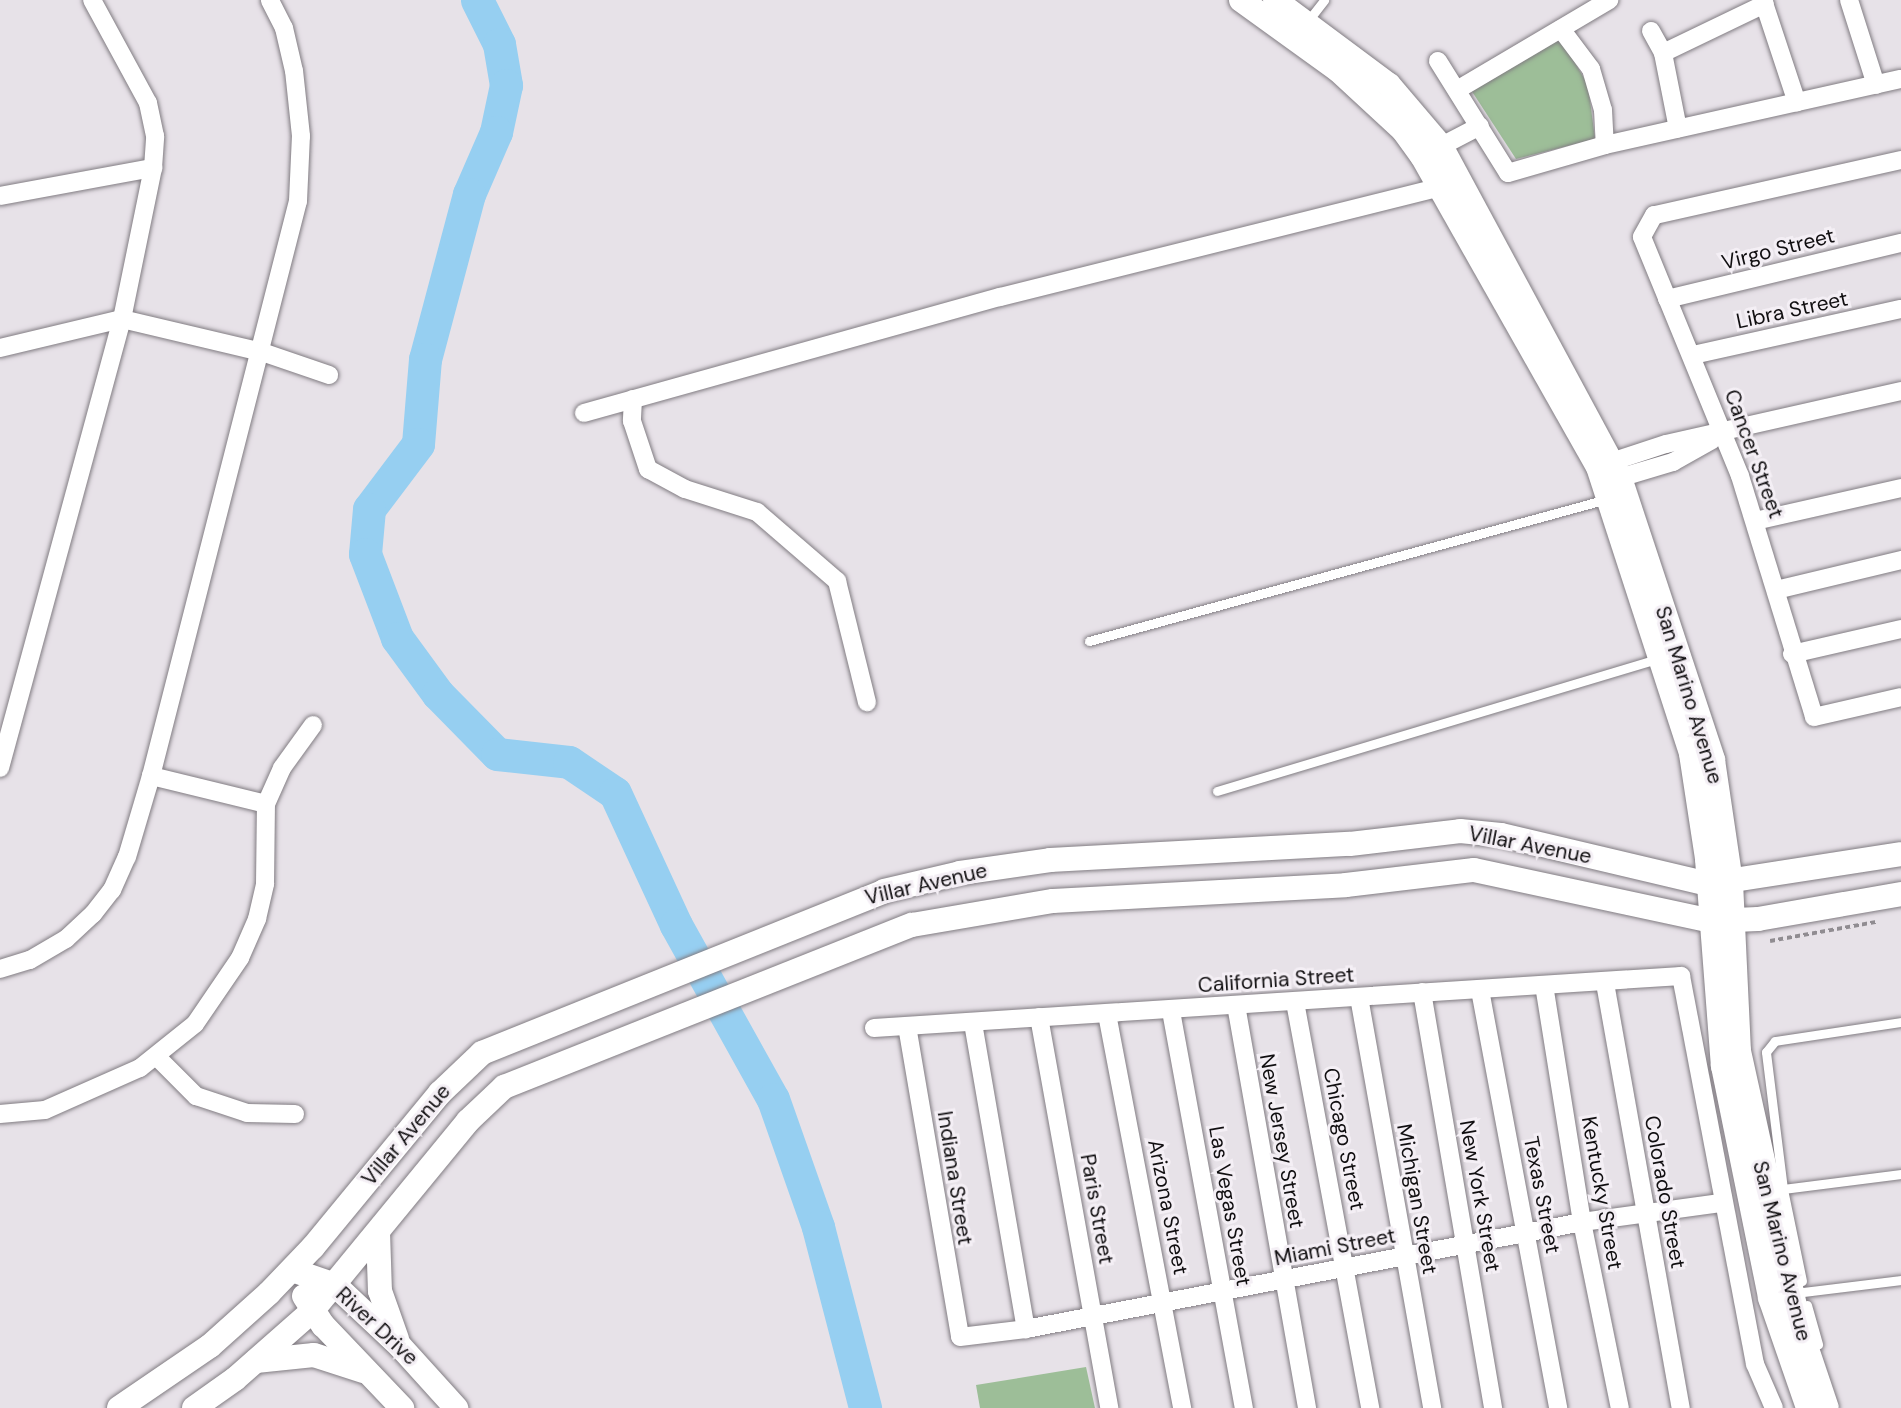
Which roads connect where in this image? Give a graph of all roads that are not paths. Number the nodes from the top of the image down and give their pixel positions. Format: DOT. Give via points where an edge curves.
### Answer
graph roads {
  1 [pos="92,0"];
  2 [pos="270,0"];
  3 [pos="1241,0"];
  4 [pos="1275,0"];
  5 [pos="1324,0"];
  6 [pos="1609,0"];
  7 [pos="1849,0"];
  8 [pos="1764,2"];
  9 [pos="1306,24"];
  10 [pos="1561,29"];
  11 [pos="1651,31"];
  12 [pos="1662,53"];
  13 [pos="1438,61"];
  14 [pos="1901,79"];
  15 [pos="1876,85"];
  16 [pos="1457,90"];
  17 [pos="1797,103"];
  18 [pos="1480,126"];
  19 [pos="1678,129"];
  20 [pos="1605,145"];
  21 [pos="1432,151"];
  22 [pos="1901,160"];
  23 [pos="153,168"];
  24 [pos="1451,184"];
  25 [pos="0,196"];
  26 [pos="1901,243"];
  27 [pos="1667,299"];
  28 [pos="1901,309"];
  29 [pos="122,320"];
  30 [pos="0,348"];
  31 [pos="262,352"];
  32 [pos="1693,355"];
  33 [pos="329,375"];
  34 [pos="1901,391"];
  35 [pos="633,399"];
  36 [pos="583,413"];
  37 [pos="1724,433"];
  38 [pos="1608,478"];
  39 [pos="1901,488"];
  40 [pos="1755,521"];
  41 [pos="1901,560"];
  42 [pos="1776,590"];
  43 [pos="1901,629"];
  44 [pos="1089,642"];
  45 [pos="1792,654"];
  46 [pos="1670,655"];
  47 [pos="1901,697"];
  48 [pos="867,702"];
  49 [pos="313,725"];
  50 [pos="0,768"];
  51 [pos="151,776"];
  52 [pos="1217,791"];
  53 [pos="266,804"];
  54 [pos="1901,854"];
  55 [pos="1720,883"];
  56 [pos="1901,894"];
  57 [pos="1722,921"];
  58 [pos="0,969"];
  59 [pos="1605,983"];
  60 [pos="1544,985"];
  61 [pos="1480,990"];
  62 [pos="1422,992"];
  63 [pos="1359,997"];
  64 [pos="1295,1002"];
  65 [pos="1236,1005"];
  66 [pos="1171,1011"];
  67 [pos="1107,1014"];
  68 [pos="1039,1017"];
  69 [pos="973,1023"];
  70 [pos="1901,1023"];
  71 [pos="907,1026"];
  72 [pos="874,1028"];
  73 [pos="156,1056"];
  74 [pos="0,1114"];
  75 [pos="295,1114"];
  76 [pos="1901,1174"];
  77 [pos="1766,1192"];
  78 [pos="1721,1203"];
  79 [pos="1645,1214"];
  80 [pos="1582,1222"];
  81 [pos="378,1232"];
  82 [pos="1526,1233"];
  83 [pos="1466,1245"];
  84 [pos="1403,1257"];
  85 [pos="1345,1268"];
  86 [pos="292,1270"];
  87 [pos="1284,1279"];
  88 [pos="1901,1280"];
  89 [pos="335,1285"];
  90 [pos="1222,1291"];
  91 [pos="1798,1293"];
  92 [pos="1163,1302"];
  93 [pos="312,1311"];
  94 [pos="1093,1316"];
  95 [pos="1026,1329"];
  96 [pos="958,1336"];
  97 [pos="1818,1343"];
  98 [pos="400,1346"];
  99 [pos="255,1362"];
  100 [pos="369,1373"];
  101 [pos="119,1408"];
  102 [pos="194,1408"];
  103 [pos="402,1408"];
  104 [pos="456,1408"];
  105 [pos="1109,1408"];
  106 [pos="1182,1408"];
  107 [pos="1244,1408"];
  108 [pos="1307,1408"];
  109 [pos="1370,1408"];
  110 [pos="1432,1408"];
  111 [pos="1493,1408"];
  112 [pos="1558,1408"];
  113 [pos="1620,1408"];
  114 [pos="1681,1408"];
  115 [pos="1774,1408"];
  116 [pos="1808,1408"];
  117 [pos="1827,1408"];
  1 -- 23 [label="street" via="148,103 155,136"];
  2 -- 31 [label="street" via="284,28 300,136 298,201"];
  3 -- 21 [label="main road" via="1338,70 1402,130"];
  4 -- 9 [label="main road"];
  5 -- 9 [label="lane"];
  6 -- 10 [label="street"];
  7 -- 15 [label="street"];
  8 -- 12 [label="street"];
  8 -- 17 [label="street"];
  9 -- 21 [label="main road" via="1389,85"];
  10 -- 16 [label="street"];
  10 -- 20 [label="street" via="1591,69 1603,110"];
  11 -- 12 [label="street"];
  12 -- 19 [label="street"];
  13 -- 16 [label="street"];
  14 -- 15 [label="street"];
  15 -- 17 [label="street"];
  16 -- 18 [label="street"];
  17 -- 19 [label="street"];
  18 -- 20 [label="street" via="1508,173"];
  18 -- 21 [label="street"];
  19 -- 20 [label="street"];
  21 -- 24 [label="main road, San Marino Avenue"];
  22 -- 27 [label="street, Cancer Street" via="1654,215 1642,237"];
  23 -- 25 [label="street"];
  23 -- 29 [label="street"];
  24 -- 35 [label="street" via="1000,297"];
  24 -- 38 [label="main road, San Marino Avenue"];
  26 -- 27 [label="street, Virgo Street"];
  27 -- 32 [label="street, Cancer Street"];
  28 -- 32 [label="street, Libra Street"];
  29 -- 30 [label="street"];
  29 -- 31 [label="street"];
  29 -- 50 [label="street"];
  31 -- 33 [label="street"];
  31 -- 51 [label="street"];
  32 -- 37 [label="street, Cancer Street"];
  34 -- 37 [label="street"];
  35 -- 36 [label="street"];
  35 -- 48 [label="street" via="632,421 648,469 685,489 758,512 837,580"];
  37 -- 38 [label="street" via="1673,462"];
  37 -- 40 [label="street, Cancer Street"];
  38 -- 44 [label="lane"];
  38 -- 46 [label="main road, San Marino Avenue"];
  39 -- 40 [label="street"];
  40 -- 42 [label="street, Cancer Street"];
  41 -- 42 [label="street"];
  42 -- 45 [label="street, Cancer Street"];
  43 -- 45 [label="street"];
  45 -- 47 [label="street, Cancer Street" via="1814,717"];
  46 -- 52 [label="lane"];
  46 -- 55 [label="main road, San Marino Avenue"];
  49 -- 53 [label="street" via="282,768"];
  51 -- 53 [label="street"];
  51 -- 58 [label="street" via="127,857 93,914 54,946"];
  53 -- 73 [label="street" via="265,884 244,949 195,1024"];
  54 -- 55 [label="main road, Villar Avenue"];
  55 -- 57 [label="main road, San Marino Avenue"];
  55 -- 86 [label="main road, Villar Avenue" via="1501,835 1460,831 1350,844 1050,860 960,873 884,891 498,1045 464,1067"];
  56 -- 57 [label="main road, Villar Avenue"];
  57 -- 77 [label="main road, San Marino Avenue" via="1723,1066"];
  57 -- 81 [label="main road, Villar Avenue" via="1474,870 1346,885 1053,901 912,925 518,1079 489,1098"];
  59 -- 60 [label="street, California Street"];
  59 -- 78 [label="street, California Street" via="1681,976"];
  59 -- 79 [label="street, Colorado Street"];
  60 -- 61 [label="street, California Street"];
  60 -- 80 [label="street, Kentucky Street"];
  61 -- 62 [label="street, California Street"];
  61 -- 82 [label="street, Texas Street"];
  62 -- 63 [label="street, California Street"];
  62 -- 83 [label="street, New York Street"];
  63 -- 64 [label="street, California Street"];
  63 -- 84 [label="street, Michigan Street"];
  64 -- 65 [label="street, California Street"];
  64 -- 85 [label="street, Chicago Street"];
  65 -- 66 [label="street, California Street"];
  65 -- 87 [label="street, New Jersey Street"];
  66 -- 67 [label="street, California Street"];
  66 -- 90 [label="street, Las Vegas Street"];
  67 -- 68 [label="street, California Street"];
  67 -- 92 [label="street, Arizona Street"];
  68 -- 69 [label="street, California Street"];
  68 -- 94 [label="street, Paris Street"];
  69 -- 71 [label="street, California Street"];
  69 -- 95 [label="street"];
  70 -- 77 [label="lane" via="1769,1045"];
  71 -- 72 [label="street, California Street"];
  71 -- 96 [label="street, Indiana Street"];
  73 -- 74 [label="street" via="140,1068 45,1110"];
  73 -- 75 [label="street" via="196,1096 247,1113"];
  76 -- 77 [label="lane"];
  77 -- 91 [label="main road, San Marino Avenue"];
  77 -- 116 [label="main road, San Marino Avenue" via="1770,1298"];
  78 -- 79 [label="street, Miami Street"];
  78 -- 115 [label="street" via="1755,1364"];
  79 -- 80 [label="street, Miami Street"];
  79 -- 114 [label="street, Colorado Street"];
  80 -- 82 [label="street, Miami Street"];
  80 -- 113 [label="street, Kentucky Street"];
  81 -- 89 [label="main road, Villar Avenue"];
  81 -- 98 [label="main road" via="380,1291"];
  82 -- 83 [label="street, Miami Street"];
  82 -- 112 [label="street, Texas Street"];
  83 -- 84 [label="street, Miami Street"];
  83 -- 111 [label="street, New York Street"];
  84 -- 85 [label="street, Miami Street"];
  84 -- 110 [label="street, Michigan Street"];
  85 -- 87 [label="street, Miami Street"];
  85 -- 109 [label="street, Chicago Street"];
  86 -- 89 [label="main road, River Drive"];
  86 -- 93 [label="main road, River Drive"];
  86 -- 101 [label="main road, Villar Avenue" via="209,1346"];
  87 -- 90 [label="street, Miami Street"];
  87 -- 108 [label="street, New Jersey Street"];
  88 -- 91 [label="lane"];
  89 -- 93 [label="main road, Villar Avenue"];
  89 -- 98 [label="main road, River Drive"];
  90 -- 92 [label="street, Miami Street"];
  90 -- 107 [label="street, Las Vegas Street"];
  91 -- 97 [label="lane"];
  91 -- 117 [label="main road, San Marino Avenue"];
  92 -- 94 [label="street, Miami Street"];
  92 -- 106 [label="street, Arizona Street"];
  93 -- 99 [label="main road, Villar Avenue"];
  93 -- 100 [label="main road, River Drive"];
  94 -- 95 [label="street, Miami Street"];
  94 -- 105 [label="street, Paris Street"];
  95 -- 96 [label="street, Miami Street"];
  98 -- 104 [label="main road, River Drive"];
  99 -- 100 [label="main road" via="314,1356"];
  99 -- 102 [label="main road, Villar Avenue"];
  100 -- 103 [label="main road, River Drive"];
}
